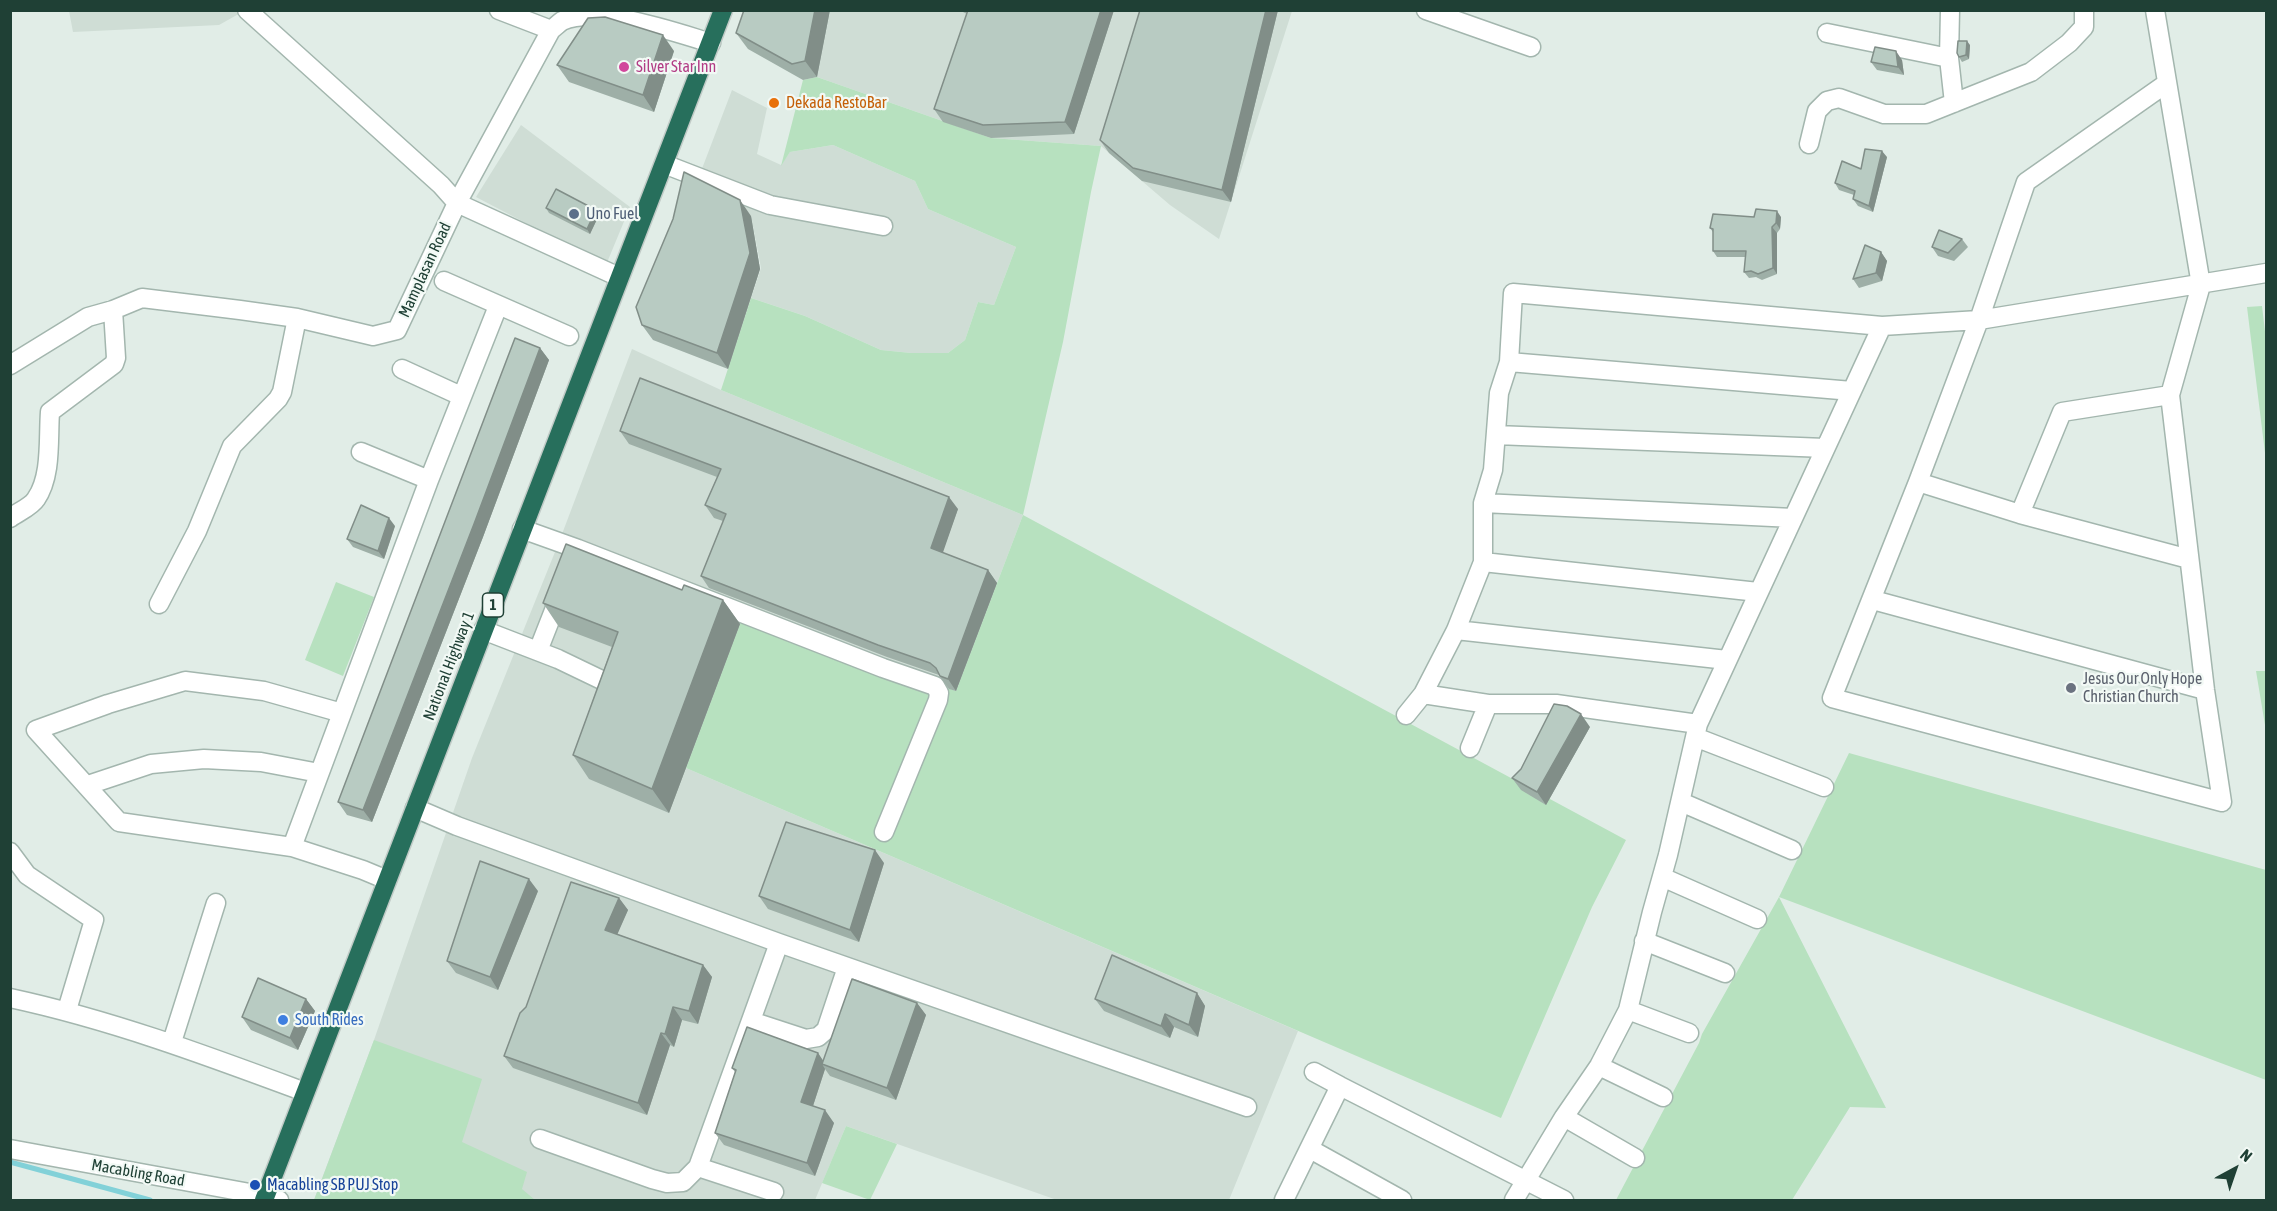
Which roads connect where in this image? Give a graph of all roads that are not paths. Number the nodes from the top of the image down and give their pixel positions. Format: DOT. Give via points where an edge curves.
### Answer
graph roads {
  1 [pos="247,10"];
  2 [pos="499,10"];
  3 [pos="723,10"];
  4 [pos="1426,10"];
  5 [pos="1950,10"];
  6 [pos="2084,10"];
  7 [pos="2155,10"];
  8 [pos="556,21"];
  9 [pos="1827,33"];
  10 [pos="711,43"];
  11 [pos="1531,47"];
  12 [pos="1950,58"];
  13 [pos="2167,83"];
  14 [pos="1954,103"];
  15 [pos="1809,144"];
  16 [pos="664,164"];
  17 [pos="457,203"];
  18 [pos="883,226"];
  19 [pos="2266,273"];
  20 [pos="619,277"];
  21 [pos="444,281"];
  22 [pos="2201,285"];
  23 [pos="498,306"];
  24 [pos="113,310"];
  25 [pos="297,318"];
  26 [pos="1979,320"];
  27 [pos="1882,326"];
  28 [pos="568,336"];
  29 [pos="1509,362"];
  30 [pos="10,365"];
  31 [pos="402,369"];
  32 [pos="1852,391"];
  33 [pos="2170,395"];
  34 [pos="461,396"];
  35 [pos="1496,435"];
  36 [pos="1825,448"];
  37 [pos="361,452"];
  38 [pos="429,480"];
  39 [pos="1918,482"];
  40 [pos="1484,503"];
  41 [pos="2020,514"];
  42 [pos="10,518"];
  43 [pos="1793,518"];
  44 [pos="522,529"];
  45 [pos="578,549"];
  46 [pos="2189,559"];
  47 [pos="1483,562"];
  48 [pos="1758,592"];
  49 [pos="1873,600"];
  50 [pos="159,604"];
  51 [pos="483,630"];
  52 [pos="1456,630"];
  53 [pos="538,651"];
  54 [pos="1727,660"];
  55 [pos="610,684"];
  56 [pos="2205,690"];
  57 [pos="1423,694"];
  58 [pos="1488,704"];
  59 [pos="1556,705"];
  60 [pos="342,713"];
  61 [pos="1406,715"];
  62 [pos="1546,725"];
  63 [pos="1696,730"];
  64 [pos="1470,748"];
  65 [pos="319,773"];
  66 [pos="88,785"];
  67 [pos="1824,788"];
  68 [pos="1681,802"];
  69 [pos="415,808"];
  70 [pos="884,832"];
  71 [pos="292,847"];
  72 [pos="1792,850"];
  73 [pos="10,852"];
  74 [pos="1662,877"];
  75 [pos="387,880"];
  76 [pos="216,903"];
  77 [pos="1757,919"];
  78 [pos="1644,941"];
  79 [pos="779,943"];
  80 [pos="848,967"];
  81 [pos="1725,973"];
  82 [pos="10,998"];
  83 [pos="67,1010"];
  84 [pos="1628,1010"];
  85 [pos="751,1022"];
  86 [pos="1689,1033"];
  87 [pos="172,1042"];
  88 [pos="1599,1066"];
  89 [pos="1314,1072"];
  90 [pos="1340,1086"];
  91 [pos="305,1092"];
  92 [pos="1663,1098"];
  93 [pos="1247,1107"];
  94 [pos="1564,1117"];
  95 [pos="540,1139"];
  96 [pos="10,1149"];
  97 [pos="1310,1149"];
  98 [pos="1635,1158"];
  99 [pos="698,1167"];
  100 [pos="1525,1181"];
  101 [pos="774,1192"];
  102 [pos="270,1199"];
  103 [pos="1284,1200"];
  104 [pos="1402,1200"];
  105 [pos="1514,1200"];
  106 [pos="1564,1200"];
  1 -- 17 [label="street"];
  2 -- 8 [label="street"];
  3 -- 10 [label="highway, National Highway 1 / 1"];
  4 -- 11 [label="street"];
  5 -- 12 [label="street"];
  6 -- 14 [label="street" via="2084,27 2031,72"];
  7 -- 13 [label="street"];
  8 -- 10 [label="street" via="601,16"];
  8 -- 17 [label="street, Mamplasan Road"];
  9 -- 12 [label="street"];
  10 -- 16 [label="highway, National Highway 1 / 1"];
  12 -- 14 [label="street"];
  13 -- 22 [label="street"];
  13 -- 26 [label="street" via="2026,182"];
  14 -- 15 [label="street" via="1926,114 1884,114 1833,99 1817,111"];
  16 -- 18 [label="street" via="770,205"];
  16 -- 20 [label="highway, National Highway 1 / 1"];
  17 -- 20 [label="street"];
  17 -- 25 [label="street, Mamplasan Road" via="397,330 373,336"];
  19 -- 22 [label="street"];
  20 -- 44 [label="highway, National Highway 1 / 1"];
  21 -- 23 [label="street"];
  22 -- 26 [label="street"];
  22 -- 33 [label="street"];
  23 -- 28 [label="street"];
  23 -- 34 [label="street"];
  24 -- 25 [label="street, Mamplasan Road" via="142,298"];
  24 -- 30 [label="street, Mamplasan Road" via="88,317"];
  24 -- 42 [label="street" via="114,364 50,412 45,480 36,501"];
  25 -- 50 [label="street" via="282,392 232,446"];
  26 -- 27 [label="street"];
  26 -- 39 [label="street"];
  27 -- 29 [label="street" via="1513,293"];
  27 -- 32 [label="street"];
  29 -- 32 [label="street"];
  29 -- 35 [label="street" via="1499,393"];
  31 -- 34 [label="street"];
  32 -- 36 [label="street"];
  33 -- 41 [label="street" via="2062,412"];
  33 -- 46 [label="street"];
  34 -- 38 [label="street"];
  35 -- 36 [label="street"];
  35 -- 40 [label="street" via="1493,471"];
  36 -- 43 [label="street"];
  37 -- 38 [label="street"];
  38 -- 60 [label="street"];
  39 -- 41 [label="street"];
  39 -- 49 [label="street"];
  40 -- 43 [label="street"];
  40 -- 47 [label="street"];
  41 -- 46 [label="street"];
  43 -- 48 [label="street"];
  44 -- 45 [label="street"];
  44 -- 51 [label="highway, National Highway 1 / 1"];
  45 -- 53 [label="street"];
  45 -- 70 [label="street" via="935,686 938,700"];
  46 -- 56 [label="street"];
  47 -- 48 [label="street"];
  47 -- 52 [label="street"];
  48 -- 54 [label="street"];
  49 -- 56 [label="street"];
  49 -- 56 [label="street" via="1832,698 2222,802"];
  51 -- 53 [label="street"];
  51 -- 69 [label="highway, National Highway 1 / 1"];
  52 -- 54 [label="street"];
  52 -- 57 [label="street"];
  53 -- 55 [label="street"];
  54 -- 63 [label="street"];
  57 -- 58 [label="street"];
  57 -- 61 [label="street"];
  58 -- 59 [label="street"];
  58 -- 64 [label="street"];
  59 -- 62 [label="street"];
  59 -- 63 [label="street"];
  60 -- 65 [label="street"];
  60 -- 66 [label="street" via="264,691 185,681 36,730"];
  63 -- 67 [label="street"];
  63 -- 68 [label="street"];
  65 -- 66 [label="street" via="261,762 204,759 151,764"];
  65 -- 71 [label="street"];
  66 -- 71 [label="street" via="119,822"];
  68 -- 72 [label="street"];
  68 -- 74 [label="street"];
  69 -- 75 [label="highway, National Highway 1 / 1"];
  69 -- 79 [label="street" via="575,875"];
  71 -- 75 [label="street"];
  73 -- 83 [label="street" via="27,875 94,920"];
  74 -- 77 [label="street"];
  74 -- 78 [label="street"];
  75 -- 91 [label="highway, National Highway 1 / 1"];
  76 -- 87 [label="street"];
  78 -- 81 [label="street"];
  78 -- 84 [label="street"];
  79 -- 80 [label="street"];
  79 -- 85 [label="street"];
  80 -- 85 [label="street" via="826,1030 818,1037 806,1039"];
  80 -- 93 [label="street"];
  82 -- 83 [label="street"];
  83 -- 87 [label="street"];
  84 -- 86 [label="street"];
  84 -- 88 [label="street"];
  85 -- 99 [label="street"];
  87 -- 91 [label="street"];
  88 -- 92 [label="street"];
  88 -- 94 [label="street"];
  89 -- 90 [label="street"];
  90 -- 97 [label="street"];
  90 -- 100 [label="street"];
  91 -- 102 [label="highway, National Highway 1 / 1"];
  94 -- 98 [label="street"];
  94 -- 100 [label="street"];
  95 -- 99 [label="street" via="667,1183 683,1182"];
  96 -- 102 [label="street, Macabling Road"];
  97 -- 103 [label="street"];
  97 -- 104 [label="street"];
  99 -- 101 [label="street"];
  100 -- 105 [label="street"];
  100 -- 106 [label="street"];
}
